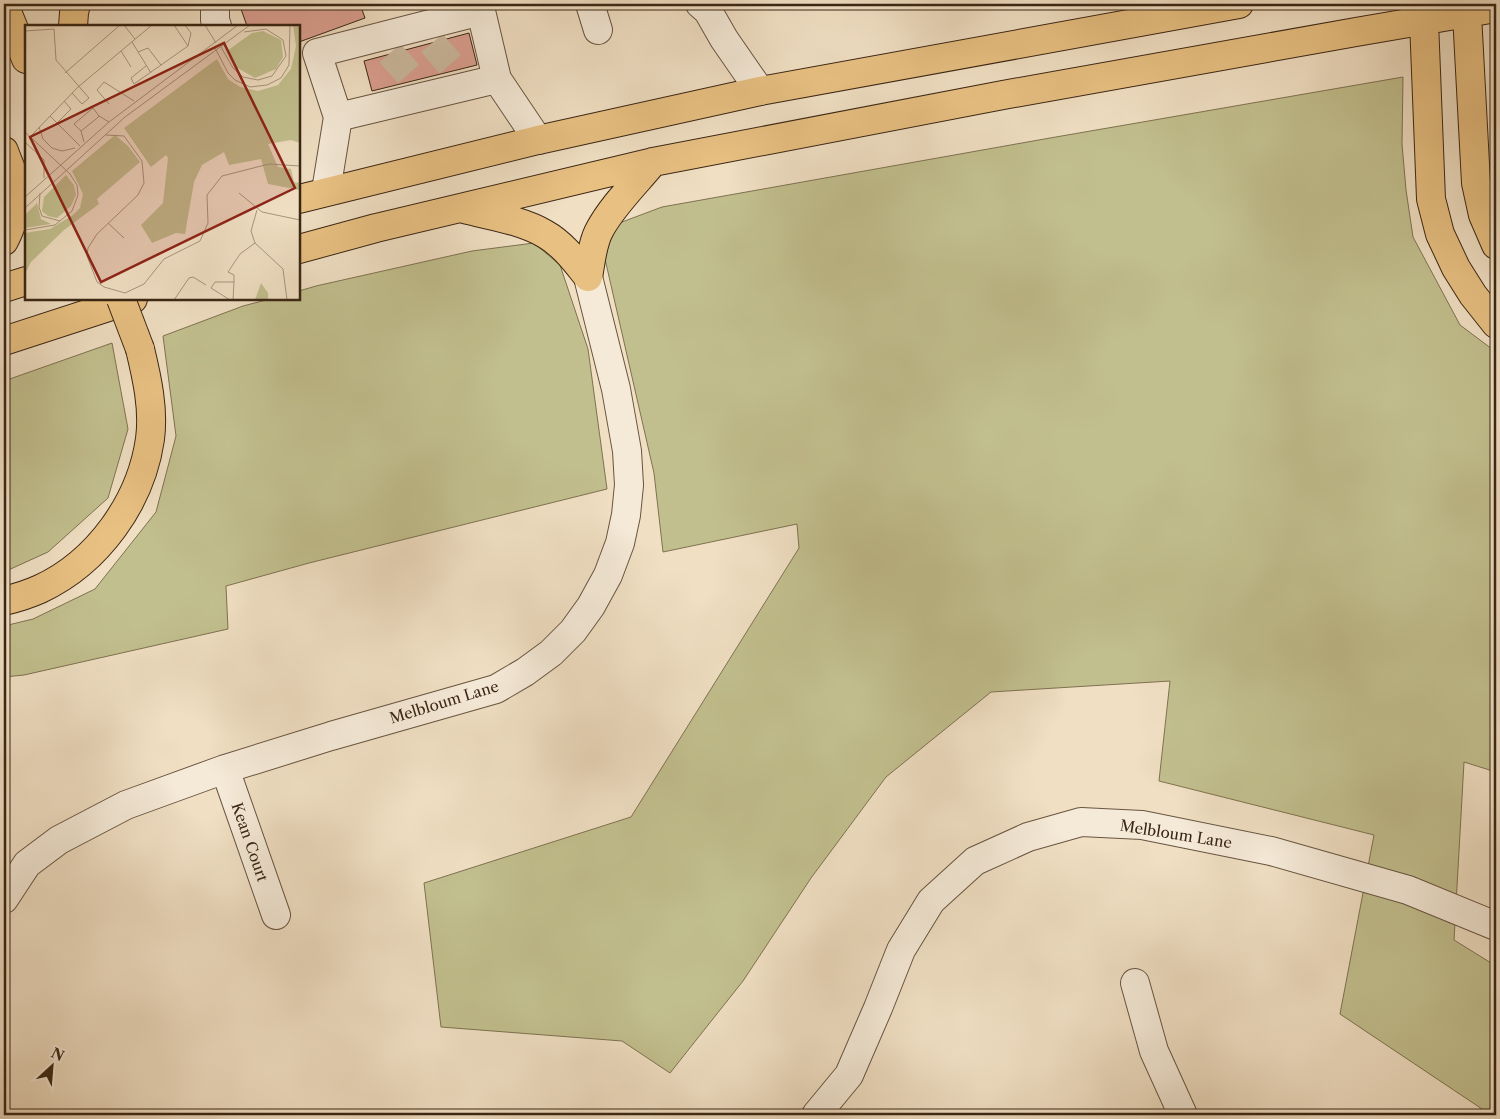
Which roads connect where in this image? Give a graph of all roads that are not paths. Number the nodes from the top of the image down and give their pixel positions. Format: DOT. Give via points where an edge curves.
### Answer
graph roads {
  1 [pos="4,4"];
  2 [pos="76,4"];
  3 [pos="215,4"];
  4 [pos="590,4"];
  5 [pos="700,4"];
  6 [pos="1239,4"];
  7 [pos="1496,8"];
  8 [pos="1464,9"];
  9 [pos="1427,12"];
  10 [pos="73,25"];
  11 [pos="217,25"];
  12 [pos="598,30"];
  13 [pos="22,48"];
  14 [pos="497,79"];
  15 [pos="760,92"];
  16 [pos="338,117"];
  17 [pos="538,140"];
  18 [pos="4,151"];
  19 [pos="653,162"];
  20 [pos="326,191"];
  21 [pos="300,199"];
  22 [pos="460,208"];
  23 [pos="4,241"];
  24 [pos="1496,245"];
  25 [pos="300,249"];
  26 [pos="588,277"];
  27 [pos="25,281"];
  28 [pos="4,288"];
  29 [pos="121,300"];
  30 [pos="130,300"];
  31 [pos="1496,324"];
  32 [pos="4,341"];
  33 [pos="4,601"];
  34 [pos="225,769"];
  35 [pos="4,899"];
  36 [pos="276,915"];
  37 [pos="1496,926"];
  38 [pos="1135,983"];
  39 [pos="816,1115"];
  40 [pos="1183,1115"];
  1 -- 13 [label="highway"];
  2 -- 10 [label="highway"];
  3 -- 11 [label="street"];
  4 -- 12 [label="street"];
  5 -- 15 [label="street" via="708,11"];
  6 -- 15 [label="highway"];
  7 -- 8 [label="highway"];
  8 -- 9 [label="highway"];
  8 -- 24 [label="highway" via="1476,183 1483,215"];
  9 -- 19 [label="highway"];
  9 -- 31 [label="highway" via="1431,199 1440,234 1456,268"];
  14 -- 16 [label="street" via="462,78 421,88"];
  14 -- 16 [label="street" via="481,11 426,34 383,45 317,53"];
  14 -- 17 [label="street"];
  15 -- 17 [label="highway"];
  16 -- 20 [label="street"];
  17 -- 20 [label="highway"];
  18 -- 23 [label="highway" via="15,181 16,206"];
  19 -- 22 [label="highway"];
  19 -- 26 [label="highway" via="600,230"];
  20 -- 21 [label="highway"];
  22 -- 25 [label="highway"];
  22 -- 26 [label="highway" via="529,226 547,234"];
  26 -- 34 [label="street, Melbloum Lane" via="616,389 627,451 629,486 620,543 608,575 574,631 551,653 496,689"];
  27 -- 28 [label="highway"];
  29 -- 33 [label="highway, bridge" via="140,349 150,394 150,438 143,472 107,537 77,566 39,590"];
  30 -- 32 [label="highway"];
  34 -- 35 [label="street, Melbloum Lane" via="126,805 59,840 27,864"];
  34 -- 36 [label="street, Kean Court"];
  37 -- 39 [label="street, Melbloum Lane" via="1408,890 1270,851 1142,825 1081,822 1028,837 975,861 930,900 901,950 849,1075"];
  38 -- 40 [label="street" via="1154,1051"];
}
